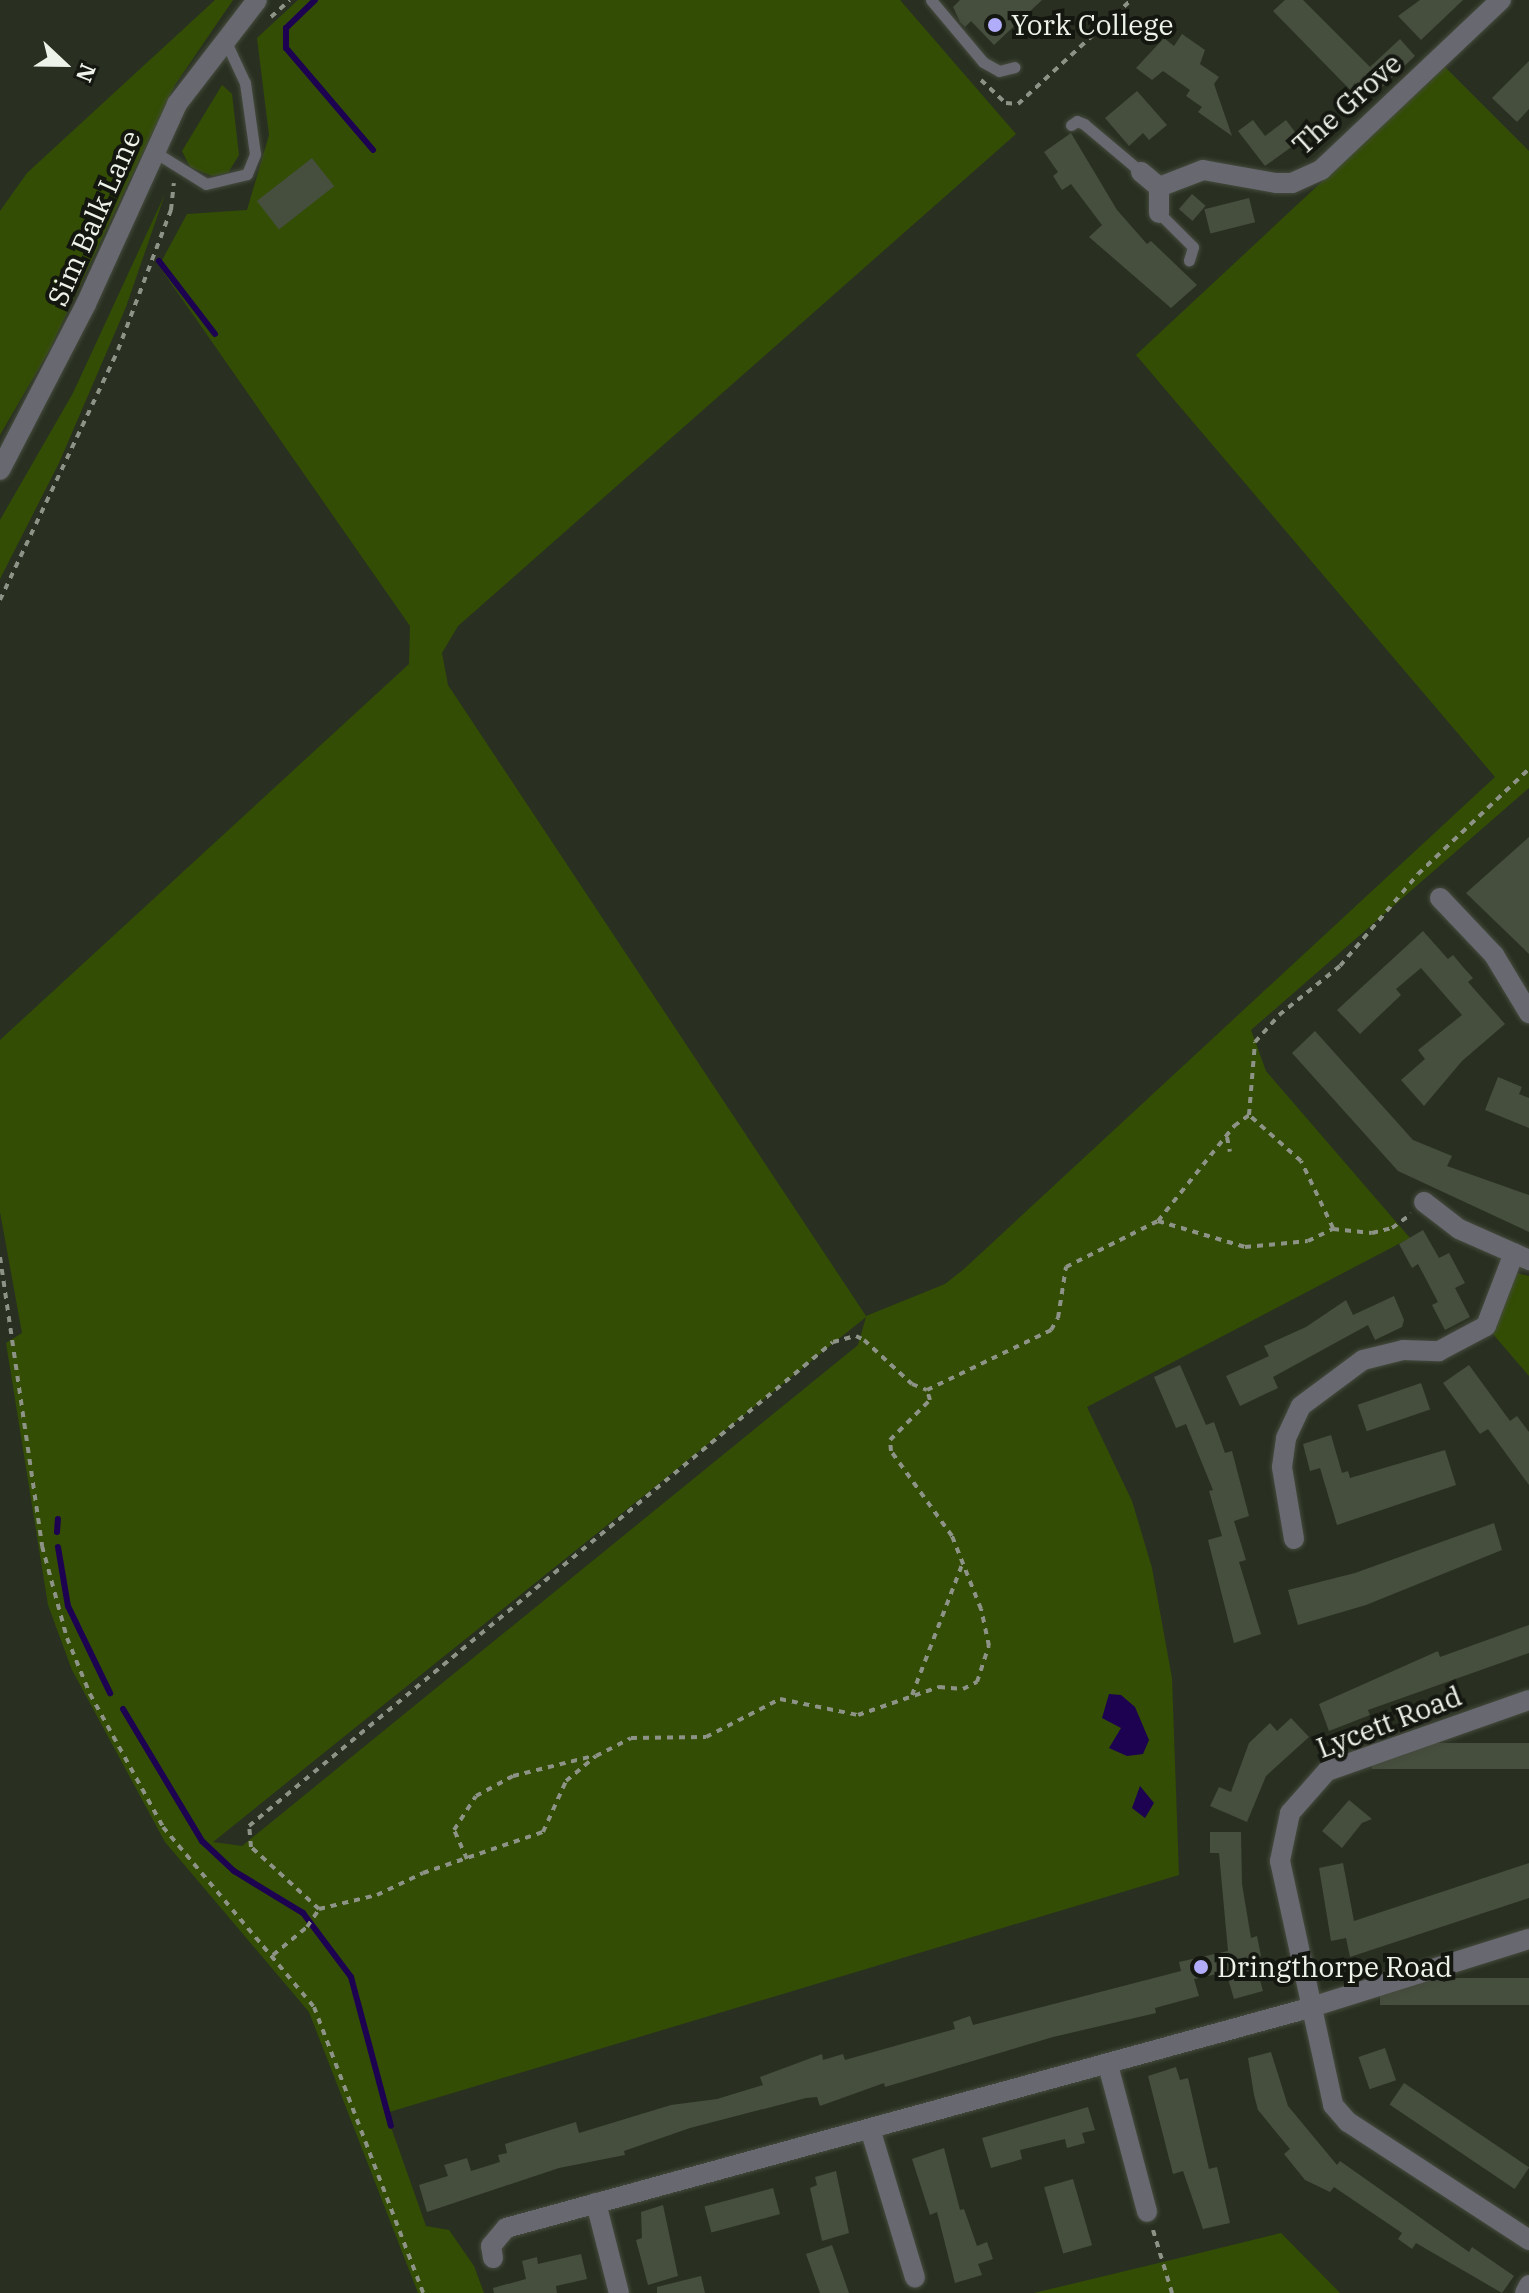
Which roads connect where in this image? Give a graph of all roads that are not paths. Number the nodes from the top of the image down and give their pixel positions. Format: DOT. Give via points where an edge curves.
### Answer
graph roads {
  1 [pos="257,0"];
  2 [pos="931,0"];
  3 [pos="1501,0"];
  4 [pos="225,39"];
  5 [pos="1015,67"];
  6 [pos="1071,125"];
  7 [pos="153,151"];
  8 [pos="1141,172"];
  9 [pos="1159,187"];
  10 [pos="1159,213"];
  11 [pos="1189,260"];
  12 [pos="0,470"];
  13 [pos="1440,898"];
  14 [pos="1529,1013"];
  15 [pos="1424,1202"];
  16 [pos="1522,1256"];
  17 [pos="1294,1539"];
  18 [pos="1529,1700"];
  19 [pos="1529,1939"];
  20 [pos="1311,2008"];
  21 [pos="1108,2065"];
  22 [pos="871,2132"];
  23 [pos="596,2203"];
  24 [pos="1147,2212"];
  25 [pos="1529,2240"];
  26 [pos="493,2258"];
  27 [pos="915,2278"];
  28 [pos="1529,2285"];
  29 [pos="619,2293"];
  30 [pos="1525,2293"];
  1 -- 4 [label="street, Sim Balk Lane"];
  2 -- 5 [label="lane" via="983,62 999,71"];
  3 -- 9 [label="street, The Grove" via="1336,157 1307,178 1276,183 1203,170"];
  4 -- 7 [label="street, Sim Balk Lane" via="177,104"];
  4 -- 7 [label="lane" via="245,83 255,154 247,174 228,183 206,184"];
  6 -- 8 [label="lane" via="1084,124"];
  7 -- 12 [label="street, Sim Balk Lane" via="86,304"];
  8 -- 9 [label="street"];
  9 -- 10 [label="street"];
  10 -- 11 [label="lane" via="1193,247"];
  13 -- 14 [label="street" via="1494,955"];
  15 -- 16 [label="street" via="1459,1229"];
  16 -- 17 [label="street" via="1486,1326 1439,1351 1403,1350 1363,1360 1301,1406 1286,1438 1282,1467"];
  18 -- 20 [label="street, Lycett Road" via="1350,1761 1327,1771 1300,1796 1281,1836 1280,1861"];
  19 -- 20 [label="street"];
  20 -- 21 [label="street"];
  20 -- 25 [label="street, Lycett Road" via="1325,2083 1333,2105 1348,2122"];
  21 -- 22 [label="street"];
  21 -- 24 [label="street"];
  22 -- 23 [label="street"];
  22 -- 27 [label="street"];
  23 -- 26 [label="street" via="506,2228 491,2246"];
  23 -- 29 [label="street"];
  28 -- 30 [label="street"];
}
